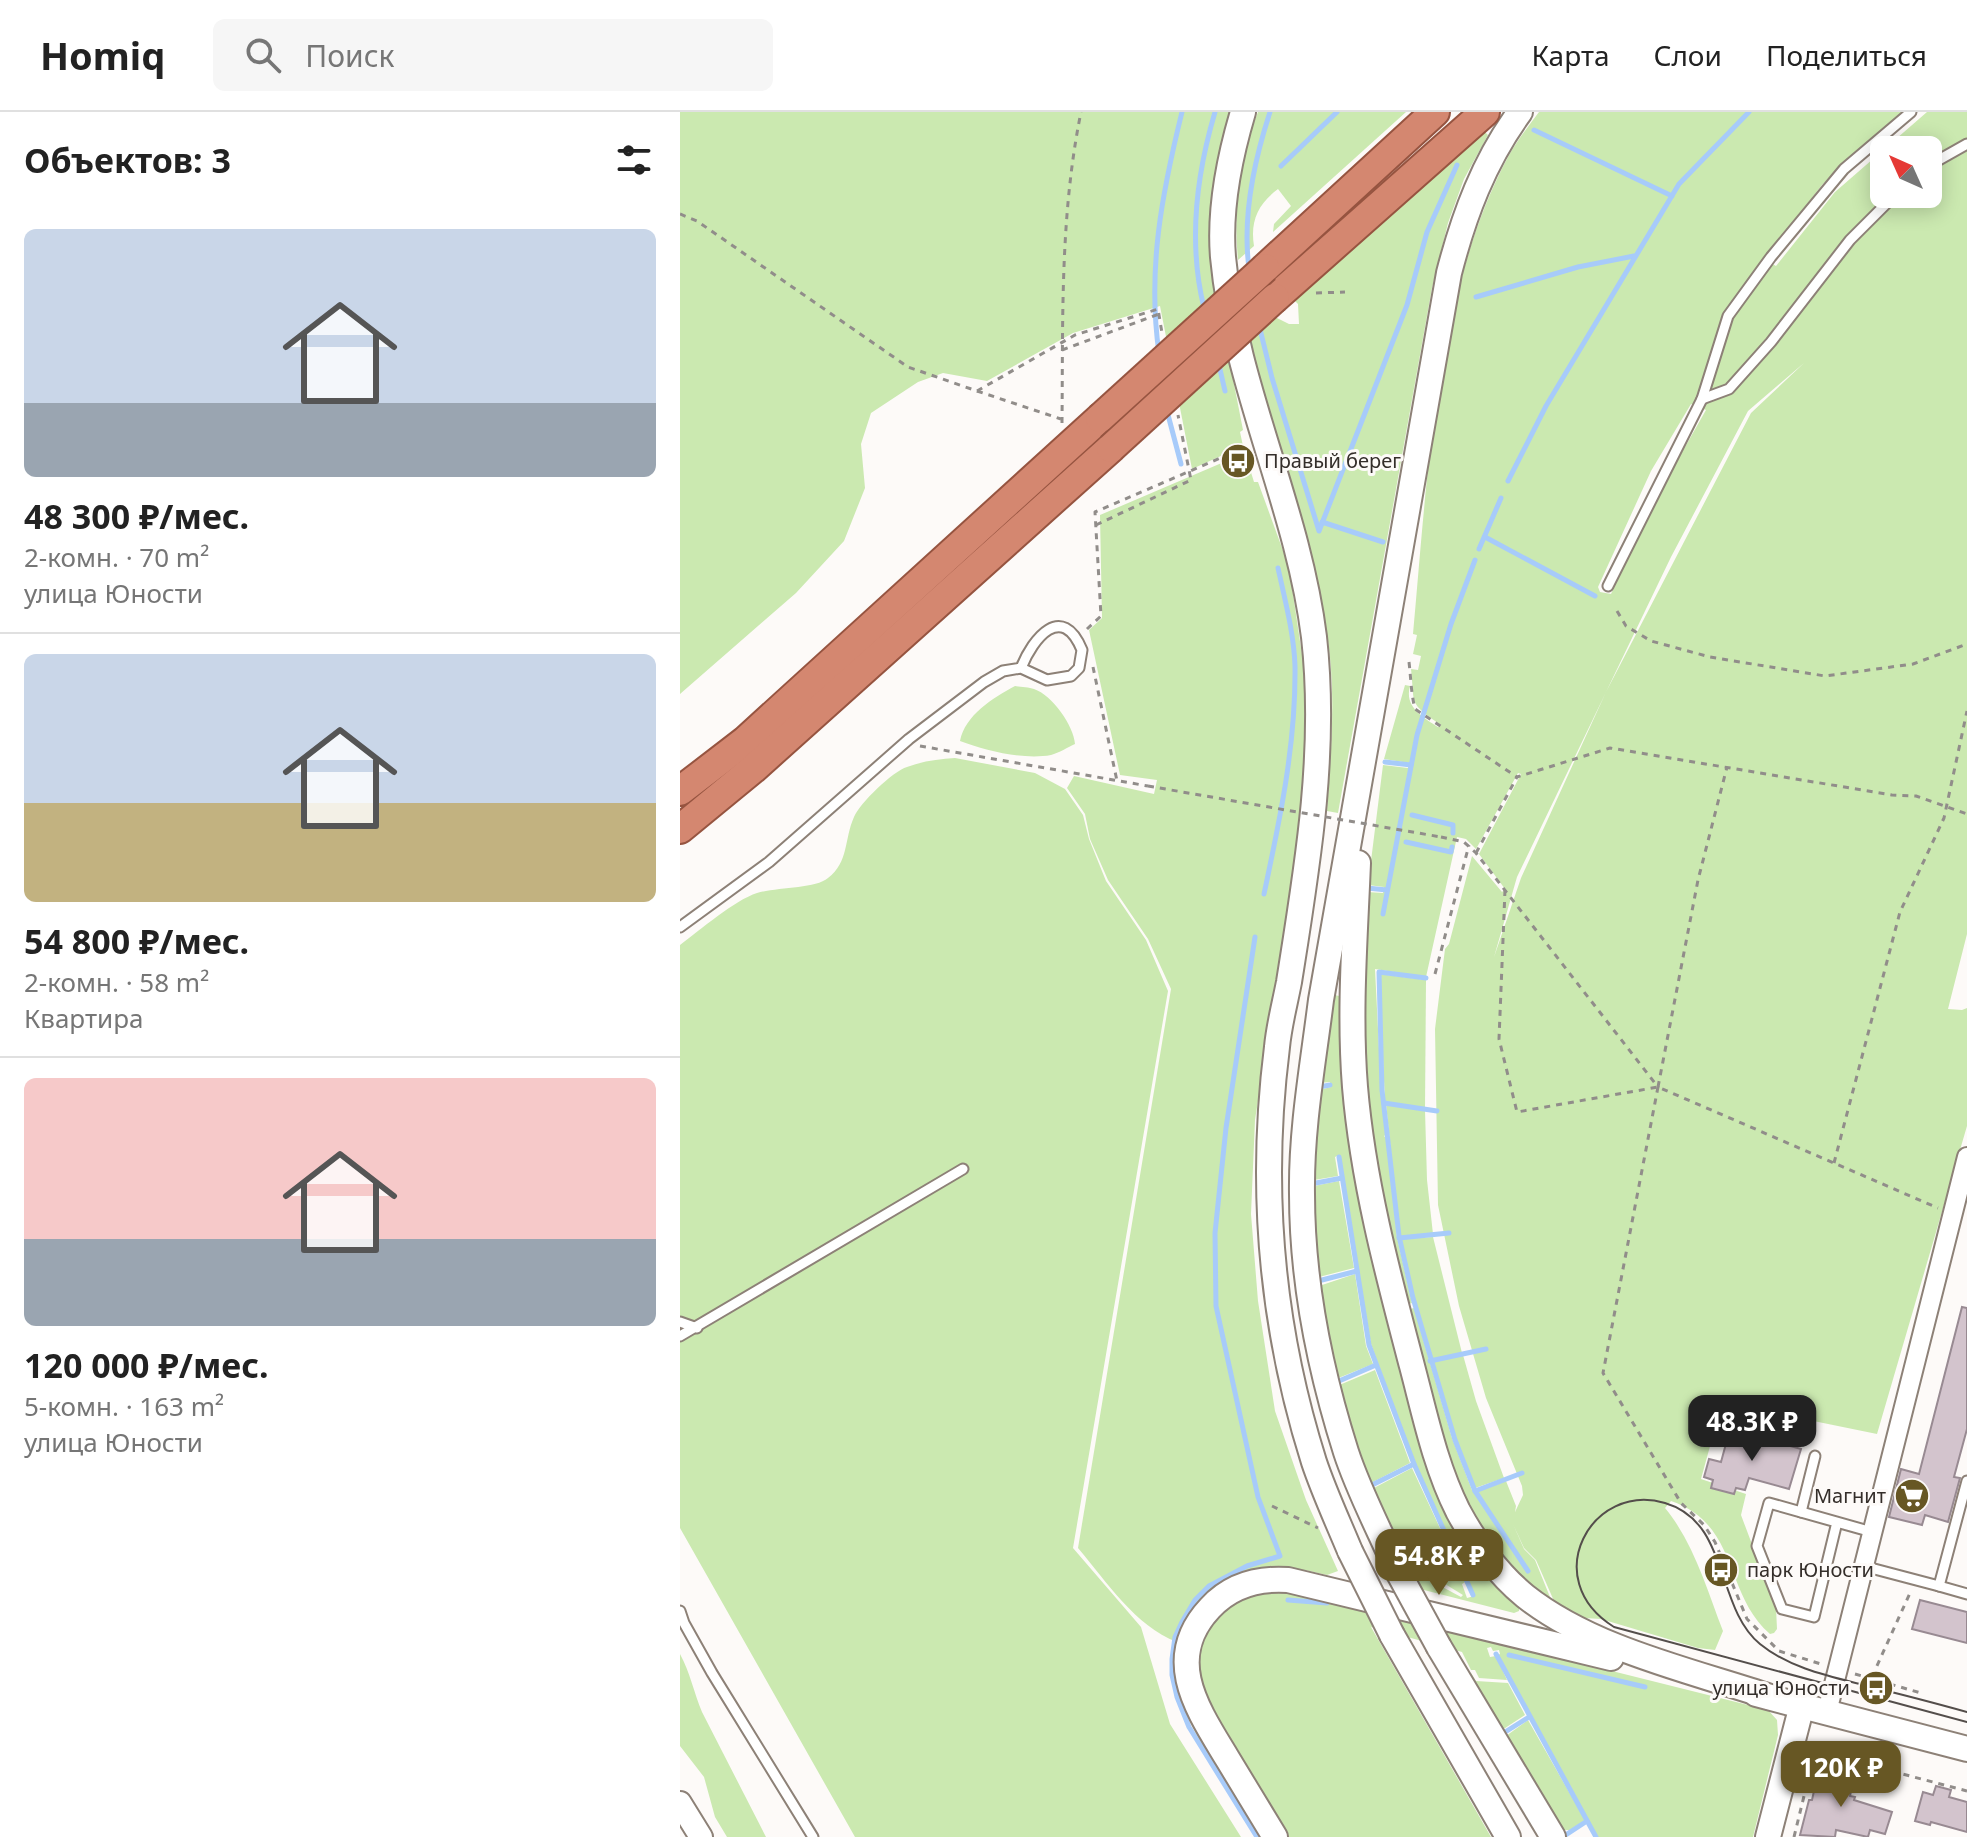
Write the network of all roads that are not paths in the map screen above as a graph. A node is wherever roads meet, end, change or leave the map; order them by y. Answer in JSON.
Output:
{"nodes":[{"id":1,"x":1243,"y":112,"type":"edge"},
{"id":2,"x":1435,"y":112,"type":"edge"},
{"id":3,"x":1485,"y":112,"type":"edge"},
{"id":4,"x":1520,"y":112,"type":"edge"},
{"id":5,"x":1911,"y":112,"type":"edge"},
{"id":6,"x":1967,"y":144,"type":"edge"},
{"id":7,"x":1942,"y":158,"type":"edge"},
{"id":8,"x":1882,"y":208,"type":"edge"},
{"id":9,"x":1702,"y":399,"type":"junction"},
{"id":10,"x":1608,"y":586,"type":"dead end"},
{"id":11,"x":1021,"y":668,"type":"junction"},
{"id":12,"x":1361,"y":773,"type":"junction"},
{"id":13,"x":680,"y":791,"type":"edge"},
{"id":14,"x":680,"y":829,"type":"edge"},
{"id":15,"x":680,"y":927,"type":"edge"},
{"id":16,"x":1967,"y":1157,"type":"edge"},
{"id":17,"x":963,"y":1169,"type":"dead end"},
{"id":18,"x":680,"y":1322,"type":"edge"},
{"id":19,"x":697,"y":1328,"type":"junction"},
{"id":20,"x":680,"y":1336,"type":"edge"},
{"id":21,"x":1815,"y":1456,"type":"dead end"},
{"id":22,"x":1967,"y":1481,"type":"edge"},
{"id":23,"x":1801,"y":1512,"type":"junction"},
{"id":24,"x":1837,"y":1522,"type":"junction"},
{"id":25,"x":1872,"y":1532,"type":"junction"},
{"id":26,"x":1863,"y":1566,"type":"junction"},
{"id":27,"x":1939,"y":1586,"type":"junction"},
{"id":28,"x":1967,"y":1594,"type":"edge"},
{"id":29,"x":680,"y":1611,"type":"edge"},
{"id":30,"x":1770,"y":1697,"type":"junction"},
{"id":31,"x":1802,"y":1705,"type":"junction"},
{"id":32,"x":1827,"y":1712,"type":"junction"},
{"id":33,"x":1967,"y":1749,"type":"edge"},
{"id":34,"x":680,"y":1803,"type":"edge"},
{"id":35,"x":701,"y":1837,"type":"edge"},
{"id":36,"x":813,"y":1837,"type":"edge"},
{"id":37,"x":1275,"y":1837,"type":"edge"},
{"id":38,"x":1508,"y":1837,"type":"edge"},
{"id":39,"x":1553,"y":1837,"type":"edge"},
{"id":40,"x":1768,"y":1837,"type":"edge"}],
"edges":[{"from":1,"to":38,"type":"main road","bridge":true},
{"from":2,"to":13,"type":"highway","bridge":true},
{"from":3,"to":14,"type":"highway","bridge":true},
{"from":4,"to":12,"type":"main road"},
{"from":5,"to":9,"type":"lane"},
{"from":6,"to":7,"type":"lane"},
{"from":8,"to":9,"type":"lane"},
{"from":9,"to":10,"type":"lane"},
{"from":11,"to":11,"type":"lane"},
{"from":11,"to":15,"type":"lane"},
{"from":12,"to":30,"type":"main road"},
{"from":12,"to":39,"type":"main road","bridge":true},
{"from":16,"to":25,"type":"street"},
{"from":17,"to":19,"type":"lane"},
{"from":18,"to":19,"type":"lane"},
{"from":19,"to":20,"type":"lane"},
{"from":21,"to":23,"type":"lane"},
{"from":22,"to":27,"type":"lane"},
{"from":23,"to":24,"type":"lane"},
{"from":23,"to":24,"type":"lane"},
{"from":24,"to":25,"type":"lane"},
{"from":25,"to":26,"type":"street"},
{"from":26,"to":27,"type":"lane"},
{"from":26,"to":32,"type":"street"},
{"from":27,"to":28,"type":"lane"},
{"from":29,"to":36,"type":"lane"},
{"from":30,"to":31,"type":"main road"},
{"from":30,"to":37,"type":"main road"},
{"from":31,"to":32,"type":"main road"},
{"from":31,"to":40,"type":"main road"},
{"from":32,"to":33,"type":"main road"},
{"from":34,"to":35,"type":"street"}]}
